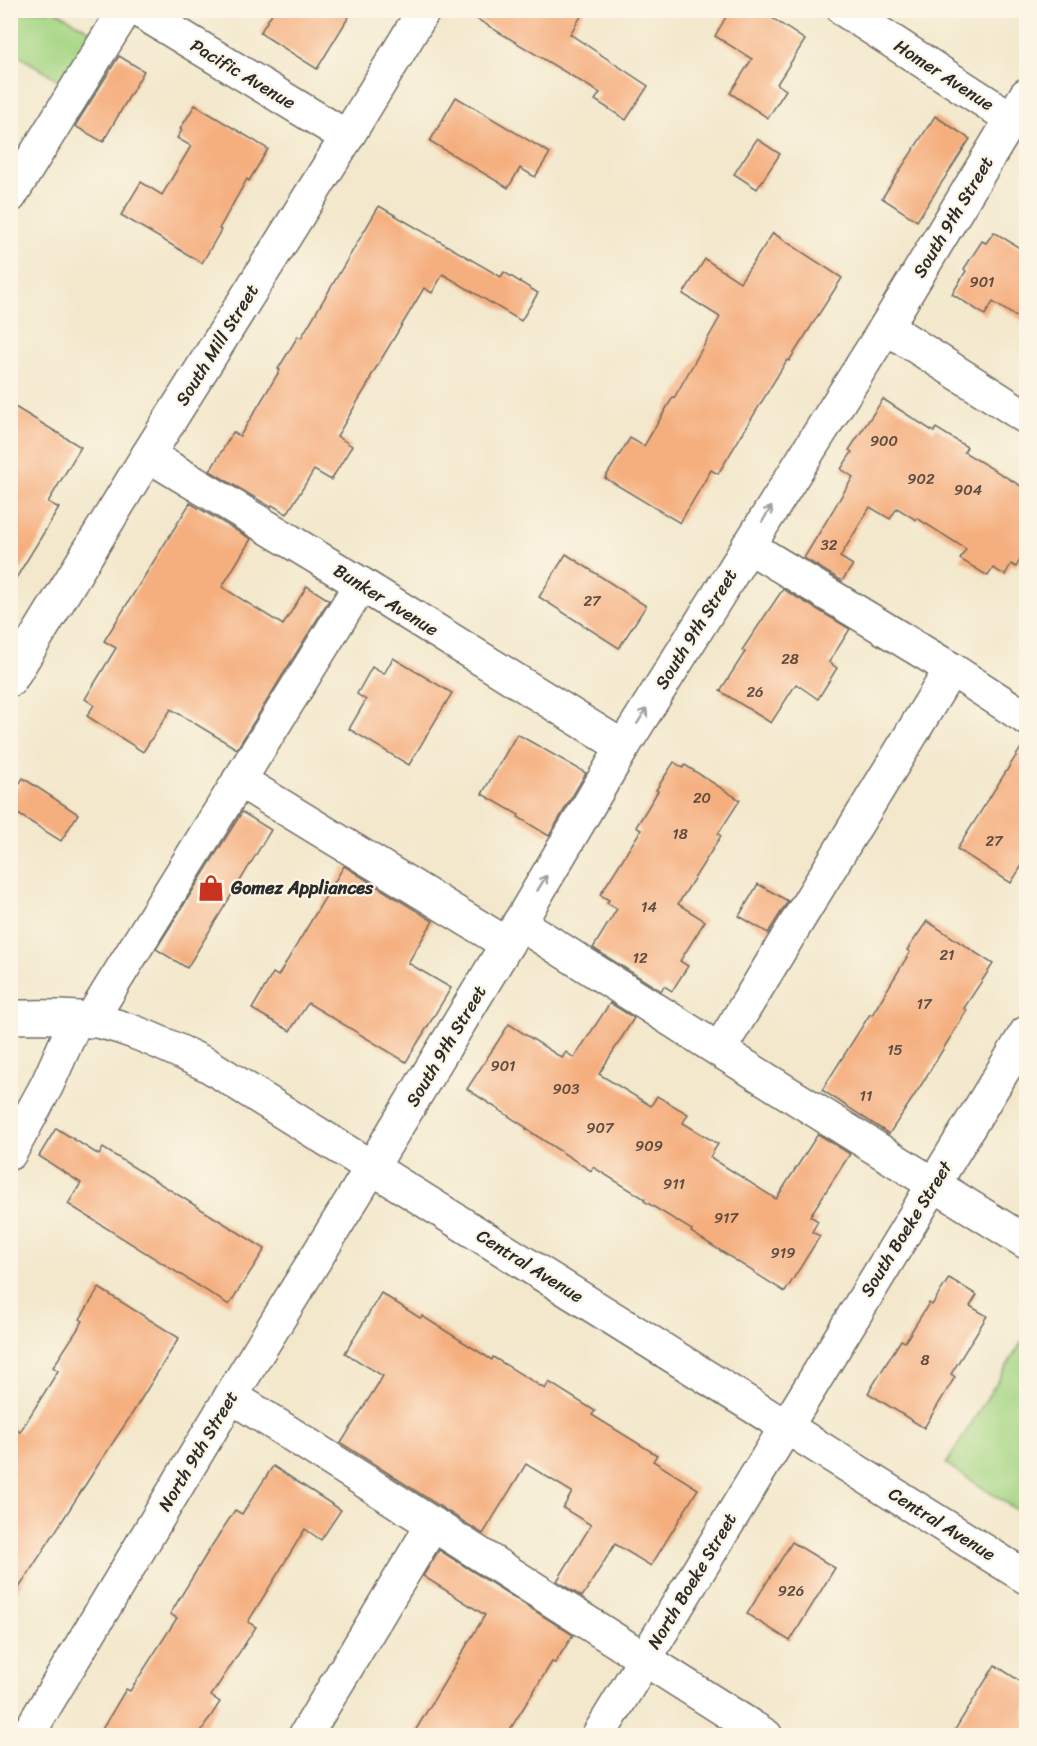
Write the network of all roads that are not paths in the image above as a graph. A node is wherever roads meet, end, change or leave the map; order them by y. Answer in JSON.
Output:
{"nodes":[{"id":1,"x":125,"y":10,"type":"edge"},
{"id":2,"x":424,"y":10,"type":"edge"},
{"id":3,"x":844,"y":10,"type":"edge"},
{"id":4,"x":139,"y":11,"type":"edge"},
{"id":5,"x":1018,"y":121,"type":"edge"},
{"id":6,"x":347,"y":137,"type":"junction"},
{"id":7,"x":10,"y":196,"type":"edge"},
{"id":8,"x":886,"y":327,"type":"junction"},
{"id":9,"x":1026,"y":417,"type":"edge"},
{"id":10,"x":147,"y":455,"type":"junction"},
{"id":11,"x":747,"y":546,"type":"junction"},
{"id":12,"x":361,"y":584,"type":"junction"},
{"id":13,"x":951,"y":669,"type":"junction"},
{"id":14,"x":10,"y":680,"type":"edge"},
{"id":15,"x":1026,"y":718,"type":"edge"},
{"id":16,"x":623,"y":747,"type":"junction"},
{"id":17,"x":239,"y":780,"type":"junction"},
{"id":18,"x":513,"y":934,"type":"junction"},
{"id":19,"x":10,"y":1017,"type":"edge"},
{"id":20,"x":84,"y":1019,"type":"junction"},
{"id":21,"x":1026,"y":1033,"type":"edge"},
{"id":22,"x":718,"y":1050,"type":"junction"},
{"id":23,"x":10,"y":1153,"type":"edge"},
{"id":24,"x":372,"y":1167,"type":"junction"},
{"id":25,"x":934,"y":1184,"type":"junction"},
{"id":26,"x":1026,"y":1242,"type":"edge"},
{"id":27,"x":231,"y":1396,"type":"junction"},
{"id":28,"x":786,"y":1426,"type":"junction"},
{"id":29,"x":434,"y":1524,"type":"junction"},
{"id":30,"x":1026,"y":1577,"type":"edge"},
{"id":31,"x":645,"y":1659,"type":"junction"},
{"id":32,"x":27,"y":1736,"type":"edge"},
{"id":33,"x":305,"y":1736,"type":"edge"},
{"id":34,"x":598,"y":1736,"type":"edge"},
{"id":35,"x":766,"y":1736,"type":"edge"}],
"edges":[{"from":1,"to":7,"type":"street"},
{"from":2,"to":6,"type":"street","name":"South Mill Street"},
{"from":3,"to":5,"type":"street","name":"Homer Avenue"},
{"from":4,"to":6,"type":"street","name":"Pacific Avenue"},
{"from":5,"to":8,"type":"street","name":"South 9th Street"},
{"from":6,"to":10,"type":"street","name":"South Mill Street"},
{"from":8,"to":9,"type":"street"},
{"from":11,"to":8,"type":"street","name":"South 9th Street","one_way":true},
{"from":10,"to":12,"type":"street","name":"Bunker Avenue"},
{"from":10,"to":14,"type":"street","name":"South Mill Street"},
{"from":11,"to":13,"type":"street"},
{"from":16,"to":11,"type":"street","name":"South 9th Street","one_way":true},
{"from":12,"to":16,"type":"street","name":"Bunker Avenue"},
{"from":12,"to":17,"type":"street"},
{"from":13,"to":15,"type":"street"},
{"from":13,"to":22,"type":"street"},
{"from":18,"to":16,"type":"street","name":"South 9th Street","one_way":true},
{"from":17,"to":18,"type":"street"},
{"from":17,"to":20,"type":"street"},
{"from":18,"to":22,"type":"street"},
{"from":18,"to":24,"type":"street","name":"South 9th Street"},
{"from":19,"to":20,"type":"street","name":"Central Avenue"},
{"from":20,"to":23,"type":"street"},
{"from":20,"to":24,"type":"street","name":"Central Avenue"},
{"from":21,"to":25,"type":"street","name":"South Boeke Street"},
{"from":22,"to":25,"type":"street"},
{"from":24,"to":27,"type":"street","name":"North 9th Street"},
{"from":24,"to":28,"type":"street","name":"Central Avenue"},
{"from":25,"to":26,"type":"street"},
{"from":25,"to":28,"type":"street","name":"South Boeke Street"},
{"from":27,"to":29,"type":"street"},
{"from":27,"to":32,"type":"street","name":"North 9th Street"},
{"from":28,"to":30,"type":"street","name":"Central Avenue"},
{"from":28,"to":31,"type":"street","name":"North Boeke Street"},
{"from":29,"to":31,"type":"street"},
{"from":29,"to":33,"type":"street"},
{"from":31,"to":34,"type":"street","name":"North Boeke Street"},
{"from":31,"to":35,"type":"street"}]}
